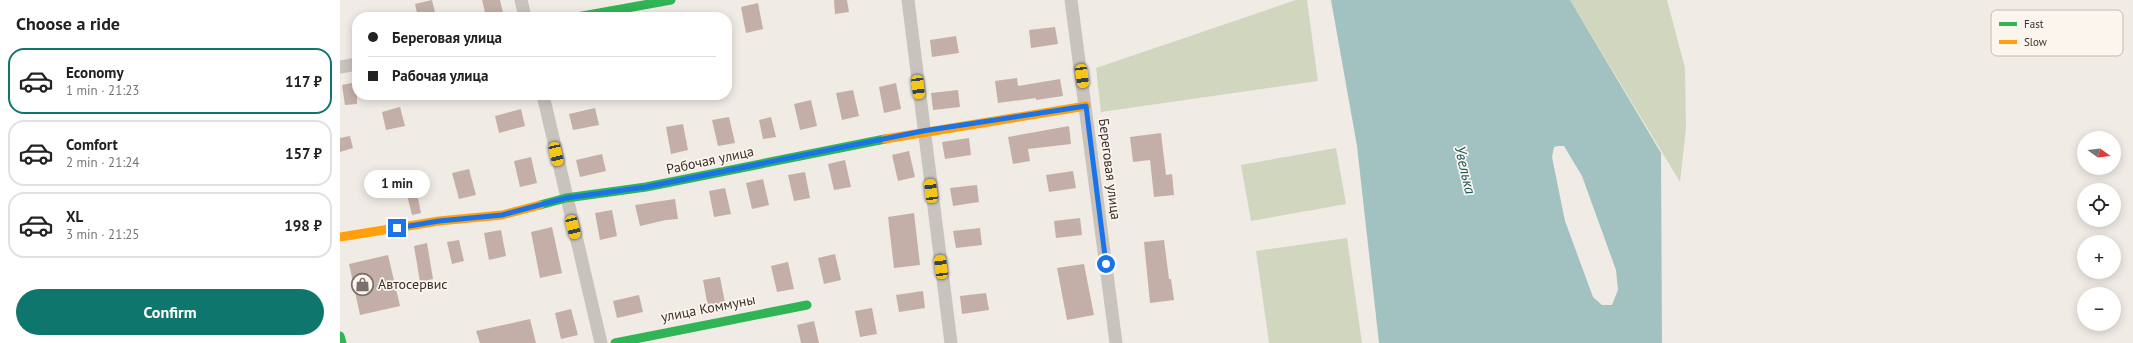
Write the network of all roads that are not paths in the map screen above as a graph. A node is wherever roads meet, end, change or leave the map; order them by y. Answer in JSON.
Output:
{"nodes":[{"id":1,"x":521,"y":0,"type":"edge"},
{"id":2,"x":671,"y":0,"type":"edge"},
{"id":3,"x":908,"y":0,"type":"edge"},
{"id":4,"x":1071,"y":0,"type":"edge"},
{"id":5,"x":524,"y":12,"type":"edge"},
{"id":6,"x":605,"y":12,"type":"edge"},
{"id":7,"x":352,"y":65,"type":"edge"},
{"id":8,"x":340,"y":67,"type":"edge"},
{"id":9,"x":544,"y":100,"type":"edge"},
{"id":10,"x":1086,"y":106,"type":"junction"},
{"id":11,"x":923,"y":131,"type":"junction"},
{"id":12,"x":566,"y":198,"type":"junction"},
{"id":13,"x":340,"y":237,"type":"edge"},
{"id":14,"x":808,"y":305,"type":"dead end"},
{"id":15,"x":340,"y":336,"type":"edge"},
{"id":16,"x":342,"y":343,"type":"edge"},
{"id":17,"x":601,"y":343,"type":"edge"},
{"id":18,"x":616,"y":343,"type":"edge"},
{"id":19,"x":951,"y":343,"type":"edge"},
{"id":20,"x":1116,"y":343,"type":"edge"}],
"edges":[{"from":1,"to":5,"type":"street"},
{"from":2,"to":6,"type":"street"},
{"from":3,"to":11,"type":"street"},
{"from":4,"to":10,"type":"street","name":"Береговая улица"},
{"from":7,"to":8,"type":"street"},
{"from":9,"to":12,"type":"street"},
{"from":10,"to":11,"type":"street","name":"Рабочая улица"},
{"from":10,"to":20,"type":"street","name":"Береговая улица"},
{"from":11,"to":12,"type":"street","name":"Рабочая улица"},
{"from":11,"to":19,"type":"street"},
{"from":12,"to":13,"type":"street","name":"Рабочая улица"},
{"from":12,"to":17,"type":"street"},
{"from":14,"to":18,"type":"street","name":"улица Коммуны"},
{"from":15,"to":16,"type":"street"}]}
